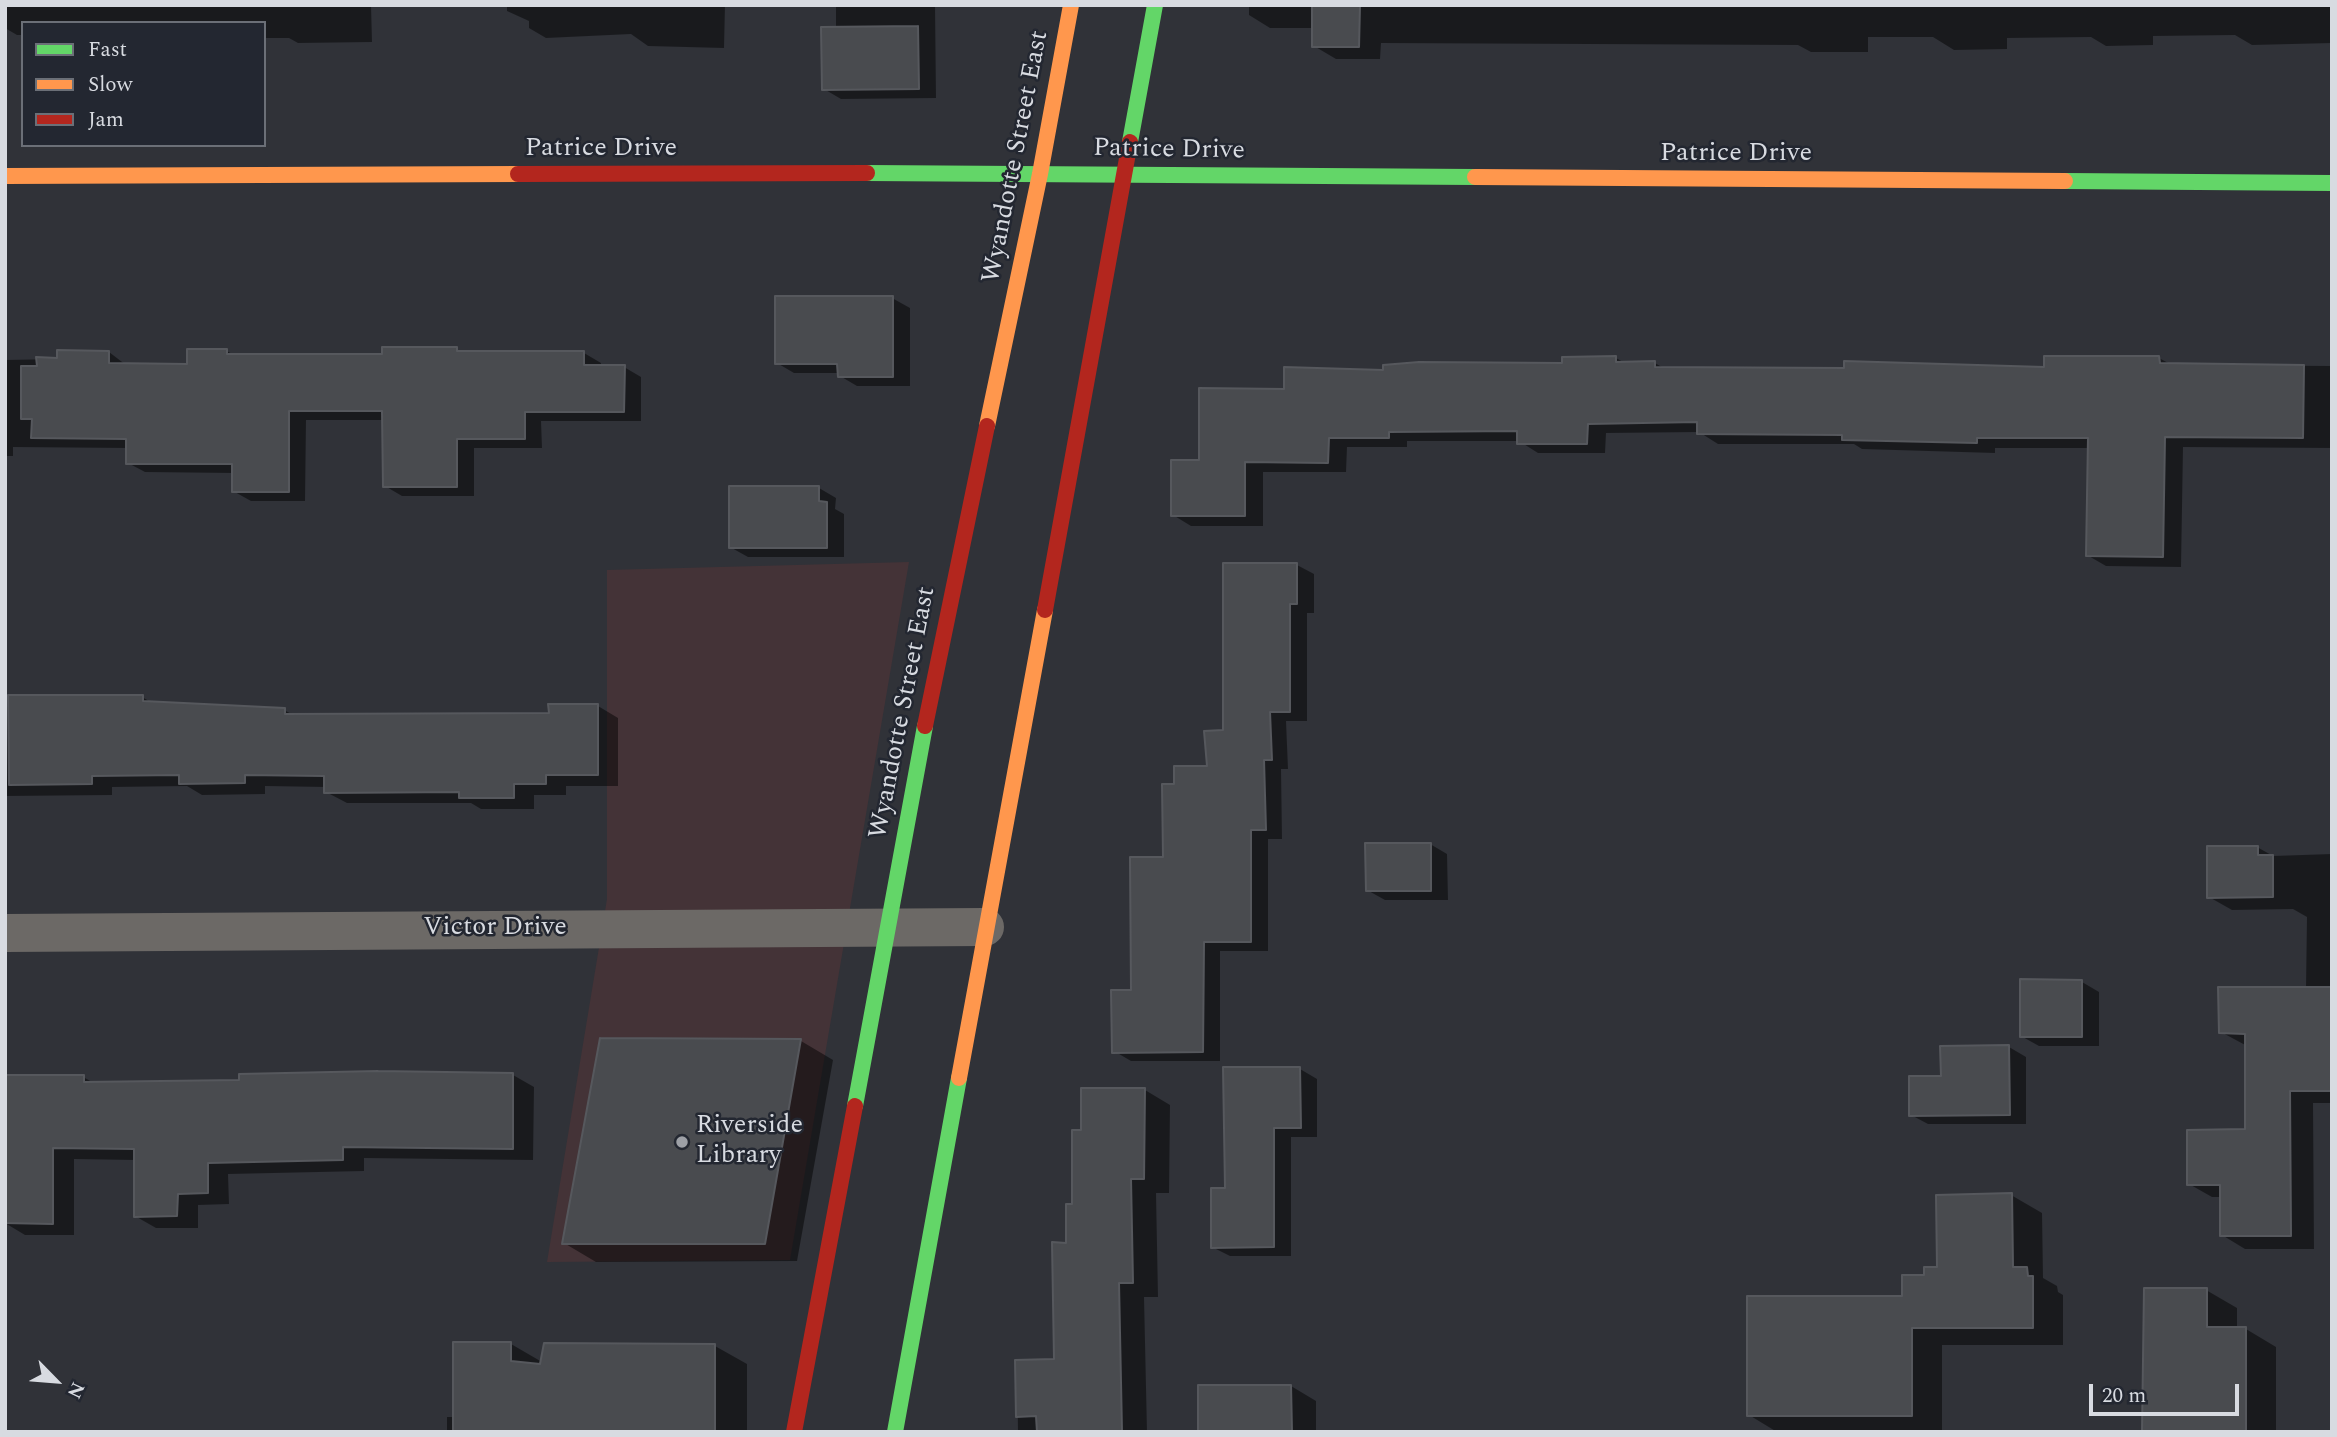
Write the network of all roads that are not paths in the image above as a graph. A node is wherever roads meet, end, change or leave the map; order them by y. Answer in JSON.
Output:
{"nodes":[{"id":1,"x":1071,"y":5,"type":"edge"},
{"id":2,"x":1155,"y":5,"type":"edge"},
{"id":3,"x":1040,"y":173,"type":"junction"},
{"id":4,"x":5,"y":176,"type":"edge"},
{"id":5,"x":1124,"y":176,"type":"junction"},
{"id":6,"x":2332,"y":183,"type":"edge"},
{"id":7,"x":890,"y":926,"type":"junction"},
{"id":8,"x":985,"y":927,"type":"junction"},
{"id":9,"x":5,"y":933,"type":"edge"},
{"id":10,"x":794,"y":1432,"type":"edge"},
{"id":11,"x":895,"y":1432,"type":"edge"}],
"edges":[{"from":1,"to":3,"type":"main road","name":"Wyandotte Street East"},
{"from":2,"to":5,"type":"main road"},
{"from":3,"to":4,"type":"main road","name":"Patrice Drive"},
{"from":3,"to":5,"type":"main road","name":"Patrice Drive"},
{"from":3,"to":7,"type":"main road","name":"Wyandotte Street East"},
{"from":5,"to":6,"type":"main road","name":"Patrice Drive"},
{"from":5,"to":8,"type":"main road"},
{"from":7,"to":8,"type":"street","name":"Victor Drive"},
{"from":7,"to":9,"type":"street","name":"Victor Drive"},
{"from":7,"to":10,"type":"main road","name":"Wyandotte Street East"},
{"from":8,"to":11,"type":"main road"}]}
